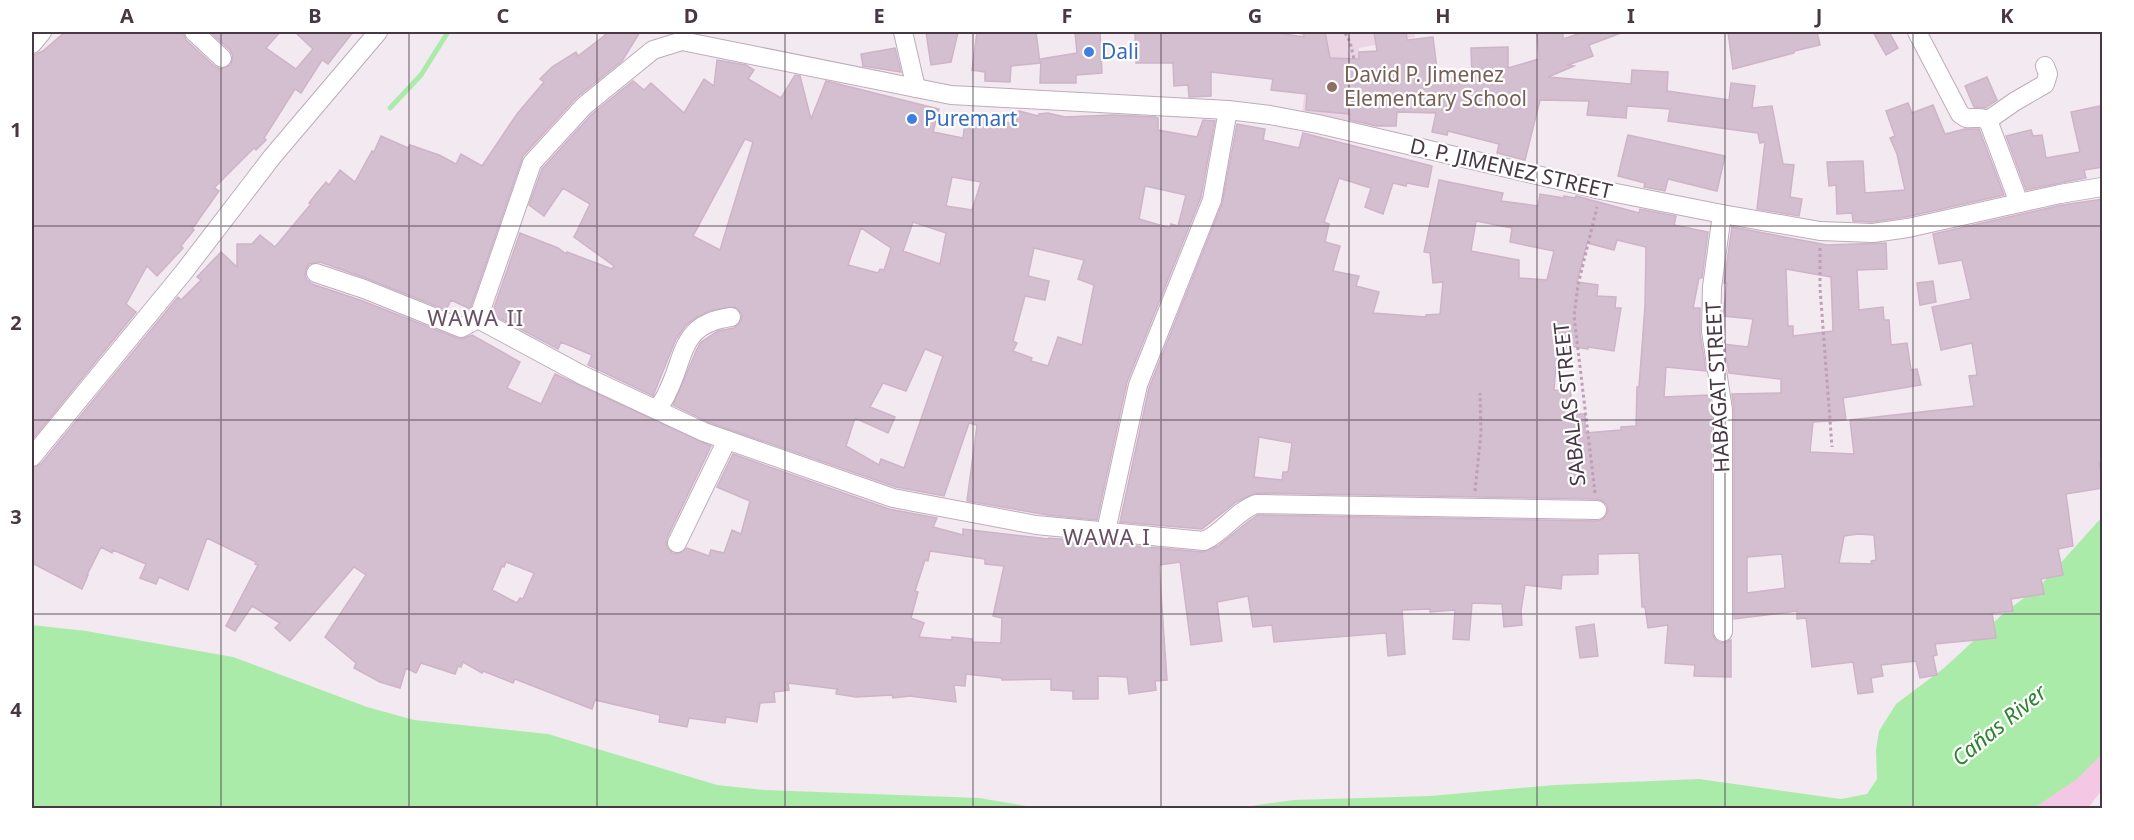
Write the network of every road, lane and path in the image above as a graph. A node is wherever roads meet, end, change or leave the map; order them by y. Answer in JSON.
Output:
{"nodes":[{"id":1,"x":42,"y":32,"type":"edge"},
{"id":2,"x":194,"y":32,"type":"edge"},
{"id":3,"x":378,"y":32,"type":"edge"},
{"id":4,"x":903,"y":32,"type":"edge"},
{"id":5,"x":1917,"y":32,"type":"edge"},
{"id":6,"x":1345,"y":33,"type":"edge"},
{"id":7,"x":32,"y":44,"type":"edge"},
{"id":8,"x":222,"y":58,"type":"dead end"},
{"id":9,"x":1354,"y":59,"type":"dead end"},
{"id":10,"x":2045,"y":66,"type":"dead end"},
{"id":11,"x":916,"y":88,"type":"junction"},
{"id":12,"x":1228,"y":110,"type":"junction"},
{"id":13,"x":1987,"y":121,"type":"junction"},
{"id":14,"x":2103,"y":187,"type":"edge"},
{"id":15,"x":1601,"y":190,"type":"junction"},
{"id":16,"x":2019,"y":203,"type":"junction"},
{"id":17,"x":1722,"y":214,"type":"junction"},
{"id":18,"x":1820,"y":231,"type":"junction"},
{"id":19,"x":316,"y":273,"type":"dead end"},
{"id":20,"x":731,"y":316,"type":"dead end"},
{"id":21,"x":478,"y":319,"type":"junction"},
{"id":22,"x":1479,"y":393,"type":"dead end"},
{"id":23,"x":657,"y":409,"type":"junction"},
{"id":24,"x":727,"y":440,"type":"junction"},
{"id":25,"x":1832,"y":447,"type":"dead end"},
{"id":26,"x":32,"y":457,"type":"edge"},
{"id":27,"x":1475,"y":508,"type":"junction"},
{"id":28,"x":1598,"y":510,"type":"joint"},
{"id":29,"x":1106,"y":531,"type":"junction"},
{"id":30,"x":677,"y":543,"type":"dead end"},
{"id":31,"x":1723,"y":632,"type":"dead end"}],
"edges":[{"from":1,"to":7,"type":"street"},
{"from":2,"to":8,"type":"street"},
{"from":3,"to":26,"type":"street"},
{"from":4,"to":11,"type":"street"},
{"from":5,"to":13,"type":"street"},
{"from":6,"to":9,"type":"path"},
{"from":10,"to":13,"type":"street"},
{"from":11,"to":12,"type":"street","name":"D. P. JIMENEZ STREET"},
{"from":11,"to":21,"type":"street","name":"D. P. JIMENEZ STREET"},
{"from":12,"to":15,"type":"street","name":"D. P. JIMENEZ STREET"},
{"from":12,"to":29,"type":"street"},
{"from":13,"to":16,"type":"street"},
{"from":14,"to":16,"type":"street","name":"D. P. JIMENEZ STREET"},
{"from":15,"to":17,"type":"street","name":"D. P. JIMENEZ STREET"},
{"from":15,"to":28,"type":"path","name":"SABALAS STREET"},
{"from":16,"to":18,"type":"street","name":"D. P. JIMENEZ STREET"},
{"from":17,"to":18,"type":"street","name":"D. P. JIMENEZ STREET"},
{"from":17,"to":31,"type":"street","name":"HABAGAT STREET"},
{"from":18,"to":25,"type":"path"},
{"from":19,"to":21,"type":"street"},
{"from":20,"to":23,"type":"street"},
{"from":21,"to":23,"type":"street"},
{"from":22,"to":27,"type":"path"},
{"from":23,"to":24,"type":"street"},
{"from":24,"to":29,"type":"street"},
{"from":24,"to":30,"type":"street"},
{"from":27,"to":28,"type":"street"},
{"from":27,"to":29,"type":"street"}]}
